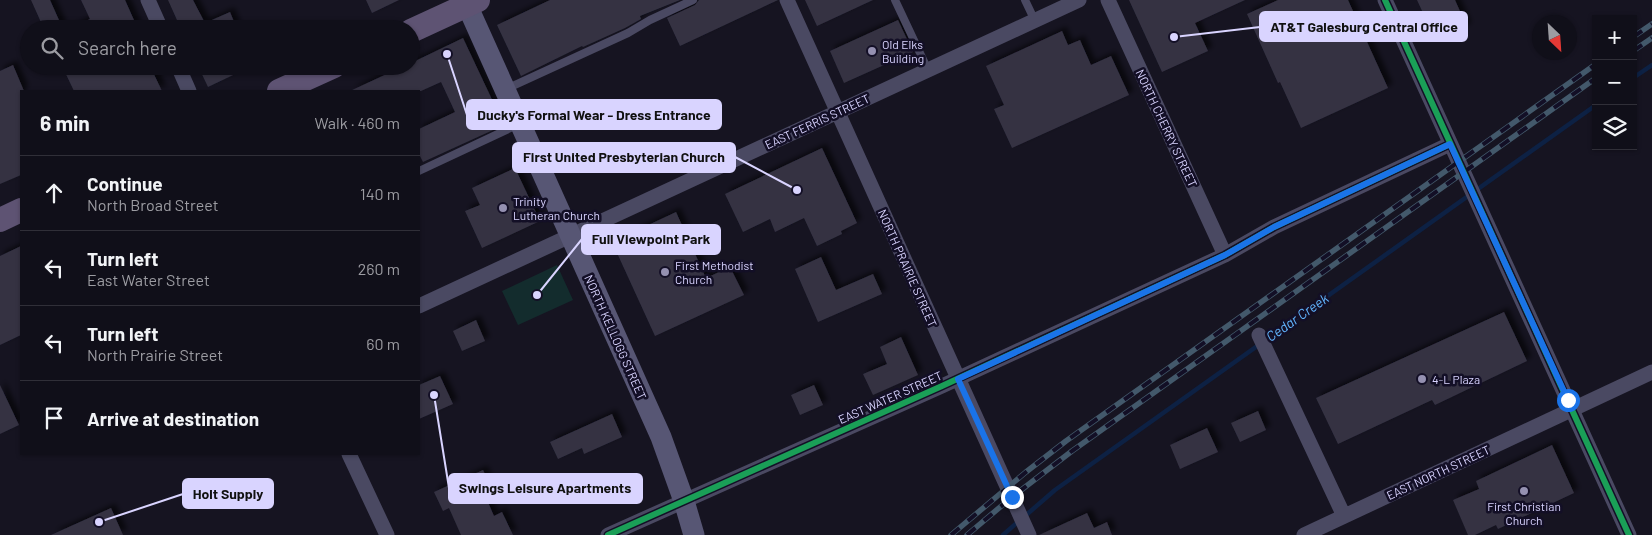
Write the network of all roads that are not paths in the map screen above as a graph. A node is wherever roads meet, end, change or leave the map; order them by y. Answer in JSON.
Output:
{"nodes":[{"id":1,"x":148,"y":0,"type":"edge"},
{"id":2,"x":694,"y":0,"type":"edge"},
{"id":3,"x":787,"y":0,"type":"edge"},
{"id":4,"x":895,"y":0,"type":"edge"},
{"id":5,"x":1025,"y":0,"type":"edge"},
{"id":6,"x":1079,"y":0,"type":"edge"},
{"id":7,"x":1108,"y":0,"type":"edge"},
{"id":8,"x":1384,"y":0,"type":"edge"},
{"id":9,"x":473,"y":3,"type":"edge"},
{"id":10,"x":157,"y":20,"type":"edge"},
{"id":11,"x":1035,"y":20,"type":"junction"},
{"id":12,"x":420,"y":27,"type":"edge"},
{"id":13,"x":928,"y":70,"type":"junction"},
{"id":14,"x":182,"y":75,"type":"edge"},
{"id":15,"x":314,"y":75,"type":"edge"},
{"id":16,"x":505,"y":89,"type":"junction"},
{"id":17,"x":189,"y":90,"type":"edge"},
{"id":18,"x":281,"y":90,"type":"edge"},
{"id":19,"x":838,"y":112,"type":"junction"},
{"id":20,"x":521,"y":123,"type":"junction"},
{"id":21,"x":1450,"y":144,"type":"junction"},
{"id":22,"x":420,"y":171,"type":"edge"},
{"id":23,"x":20,"y":210,"type":"edge"},
{"id":24,"x":0,"y":220,"type":"edge"},
{"id":25,"x":570,"y":236,"type":"junction"},
{"id":26,"x":1225,"y":255,"type":"junction"},
{"id":27,"x":420,"y":306,"type":"edge"},
{"id":28,"x":1259,"y":335,"type":"dead end"},
{"id":29,"x":1652,"y":372,"type":"edge"},
{"id":30,"x":958,"y":379,"type":"junction"},
{"id":31,"x":1572,"y":409,"type":"junction"},
{"id":32,"x":349,"y":455,"type":"edge"},
{"id":33,"x":684,"y":500,"type":"junction"},
{"id":34,"x":1344,"y":516,"type":"junction"},
{"id":35,"x":387,"y":535,"type":"edge"},
{"id":36,"x":608,"y":535,"type":"edge"},
{"id":37,"x":694,"y":535,"type":"edge"},
{"id":38,"x":1029,"y":535,"type":"edge"},
{"id":39,"x":1304,"y":535,"type":"edge"},
{"id":40,"x":1629,"y":535,"type":"edge"}],
"edges":[{"from":1,"to":10,"type":"street"},
{"from":2,"to":16,"type":"lane"},
{"from":3,"to":19,"type":"street","name":"NORTH PRAIRIE STREET"},
{"from":4,"to":13,"type":"lane"},
{"from":5,"to":11,"type":"lane"},
{"from":6,"to":11,"type":"street","name":"EAST FERRIS STREET"},
{"from":7,"to":26,"type":"street","name":"NORTH CHERRY STREET"},
{"from":8,"to":21,"type":"street"},
{"from":9,"to":12,"type":"main road"},
{"from":9,"to":16,"type":"main road","name":"NORTH KELLOGG STREET"},
{"from":11,"to":13,"type":"street","name":"EAST FERRIS STREET"},
{"from":13,"to":19,"type":"street","name":"EAST FERRIS STREET"},
{"from":14,"to":17,"type":"street"},
{"from":15,"to":18,"type":"main road"},
{"from":16,"to":20,"type":"main road","name":"NORTH KELLOGG STREET"},
{"from":19,"to":25,"type":"street","name":"EAST FERRIS STREET"},
{"from":19,"to":30,"type":"street","name":"NORTH PRAIRIE STREET"},
{"from":20,"to":22,"type":"lane"},
{"from":20,"to":25,"type":"main road","name":"NORTH KELLOGG STREET"},
{"from":21,"to":26,"type":"street","name":"EAST WATER STREET"},
{"from":21,"to":31,"type":"street"},
{"from":23,"to":24,"type":"main road"},
{"from":25,"to":27,"type":"street","name":"EAST FERRIS STREET"},
{"from":25,"to":33,"type":"main road","name":"NORTH KELLOGG STREET"},
{"from":26,"to":30,"type":"street","name":"EAST WATER STREET"},
{"from":28,"to":34,"type":"street"},
{"from":29,"to":31,"type":"street","name":"EAST NORTH STREET"},
{"from":30,"to":33,"type":"street","name":"EAST WATER STREET"},
{"from":30,"to":38,"type":"street","name":"NORTH PRAIRIE STREET"},
{"from":31,"to":34,"type":"street","name":"EAST NORTH STREET"},
{"from":31,"to":40,"type":"street"},
{"from":32,"to":35,"type":"street"},
{"from":33,"to":36,"type":"street","name":"EAST WATER STREET"},
{"from":33,"to":37,"type":"main road","name":"NORTH KELLOGG STREET"},
{"from":34,"to":39,"type":"street","name":"EAST NORTH STREET"}]}
